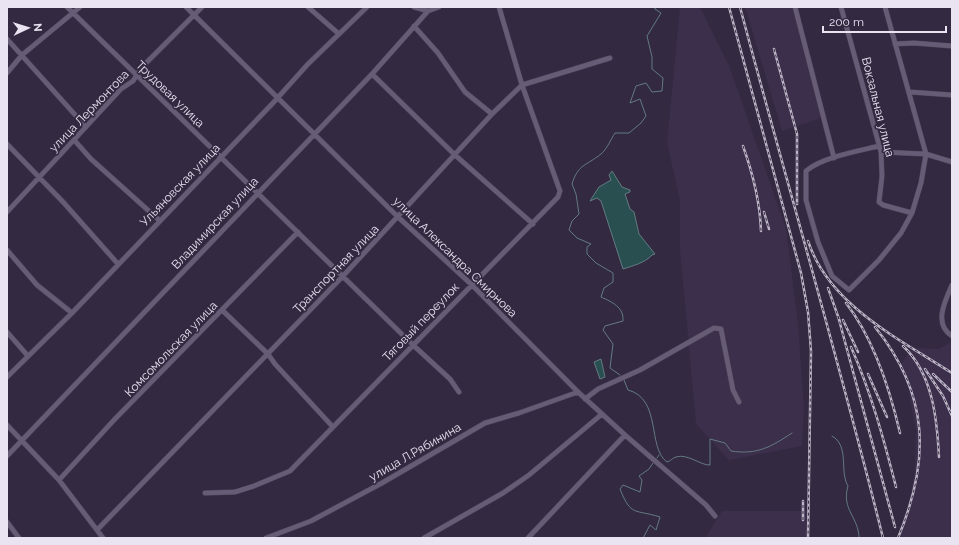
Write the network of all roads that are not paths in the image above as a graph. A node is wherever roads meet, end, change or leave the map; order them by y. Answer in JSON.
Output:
{"nodes":[{"id":1,"x":67,"y":7,"type":"edge"},
{"id":2,"x":80,"y":7,"type":"edge"},
{"id":3,"x":186,"y":7,"type":"edge"},
{"id":4,"x":202,"y":7,"type":"edge"},
{"id":5,"x":308,"y":7,"type":"edge"},
{"id":6,"x":366,"y":7,"type":"edge"},
{"id":7,"x":414,"y":7,"type":"edge"},
{"id":8,"x":439,"y":7,"type":"edge"},
{"id":9,"x":499,"y":7,"type":"edge"},
{"id":10,"x":795,"y":7,"type":"edge"},
{"id":11,"x":841,"y":7,"type":"edge"},
{"id":12,"x":885,"y":7,"type":"edge"},
{"id":13,"x":428,"y":11,"type":"junction"},
{"id":14,"x":74,"y":13,"type":"junction"},
{"id":15,"x":194,"y":15,"type":"junction"},
{"id":16,"x":414,"y":26,"type":"junction"},
{"id":17,"x":340,"y":34,"type":"junction"},
{"id":18,"x":7,"y":40,"type":"edge"},
{"id":19,"x":895,"y":44,"type":"junction"},
{"id":20,"x":952,"y":46,"type":"edge"},
{"id":21,"x":22,"y":56,"type":"junction"},
{"id":22,"x":610,"y":58,"type":"dead end"},
{"id":23,"x":7,"y":73,"type":"edge"},
{"id":24,"x":372,"y":74,"type":"junction"},
{"id":25,"x":137,"y":76,"type":"junction"},
{"id":26,"x":522,"y":85,"type":"junction"},
{"id":27,"x":910,"y":92,"type":"junction"},
{"id":28,"x":952,"y":95,"type":"edge"},
{"id":29,"x":278,"y":97,"type":"junction"},
{"id":30,"x":492,"y":114,"type":"junction"},
{"id":31,"x":86,"y":127,"type":"junction"},
{"id":32,"x":314,"y":134,"type":"junction"},
{"id":33,"x":75,"y":141,"type":"junction"},
{"id":34,"x":7,"y":144,"type":"edge"},
{"id":35,"x":880,"y":149,"type":"junction"},
{"id":36,"x":926,"y":154,"type":"junction"},
{"id":37,"x":455,"y":155,"type":"junction"},
{"id":38,"x":220,"y":157,"type":"junction"},
{"id":39,"x":834,"y":158,"type":"junction"},
{"id":40,"x":952,"y":162,"type":"edge"},
{"id":41,"x":40,"y":177,"type":"junction"},
{"id":42,"x":257,"y":193,"type":"junction"},
{"id":43,"x":7,"y":212,"type":"edge"},
{"id":44,"x":912,"y":213,"type":"junction"},
{"id":45,"x":398,"y":217,"type":"junction"},
{"id":46,"x":160,"y":220,"type":"junction"},
{"id":47,"x":533,"y":224,"type":"junction"},
{"id":48,"x":298,"y":232,"type":"junction"},
{"id":49,"x":7,"y":250,"type":"edge"},
{"id":50,"x":118,"y":264,"type":"junction"},
{"id":51,"x":344,"y":276,"type":"junction"},
{"id":52,"x":472,"y":285,"type":"junction"},
{"id":53,"x":952,"y":285,"type":"edge"},
{"id":54,"x":222,"y":310,"type":"junction"},
{"id":55,"x":72,"y":313,"type":"junction"},
{"id":56,"x":7,"y":332,"type":"edge"},
{"id":57,"x":952,"y":336,"type":"edge"},
{"id":58,"x":413,"y":345,"type":"junction"},
{"id":59,"x":268,"y":354,"type":"junction"},
{"id":60,"x":28,"y":356,"type":"junction"},
{"id":61,"x":7,"y":377,"type":"edge"},
{"id":62,"x":459,"y":392,"type":"dead end"},
{"id":63,"x":578,"y":392,"type":"junction"},
{"id":64,"x":585,"y":398,"type":"junction"},
{"id":65,"x":740,"y":402,"type":"dead end"},
{"id":66,"x":602,"y":414,"type":"junction"},
{"id":67,"x":7,"y":425,"type":"edge"},
{"id":68,"x":332,"y":426,"type":"junction"},
{"id":69,"x":625,"y":435,"type":"junction"},
{"id":70,"x":23,"y":441,"type":"junction"},
{"id":71,"x":7,"y":456,"type":"edge"},
{"id":72,"x":58,"y":480,"type":"junction"},
{"id":73,"x":205,"y":493,"type":"dead end"},
{"id":74,"x":715,"y":516,"type":"dead end"},
{"id":75,"x":7,"y":522,"type":"edge"},
{"id":76,"x":97,"y":530,"type":"junction"},
{"id":77,"x":19,"y":538,"type":"edge"},
{"id":78,"x":103,"y":538,"type":"edge"},
{"id":79,"x":266,"y":538,"type":"edge"},
{"id":80,"x":424,"y":538,"type":"edge"},
{"id":81,"x":528,"y":538,"type":"edge"}],
"edges":[{"from":1,"to":14,"type":"street","name":"Трудовая улица"},
{"from":2,"to":14,"type":"street"},
{"from":3,"to":15,"type":"street","name":"улица Александра Смирнова"},
{"from":4,"to":15,"type":"street","name":"улица Лермонтова"},
{"from":5,"to":17,"type":"street"},
{"from":6,"to":17,"type":"street","name":"Ульяновская улица"},
{"from":7,"to":13,"type":"street"},
{"from":8,"to":13,"type":"street","name":"Владимирская улица"},
{"from":9,"to":26,"type":"street"},
{"from":10,"to":39,"type":"street"},
{"from":11,"to":35,"type":"street","name":"Вокзальная улица"},
{"from":12,"to":19,"type":"street"},
{"from":13,"to":16,"type":"street","name":"Владимирская улица"},
{"from":14,"to":21,"type":"street"},
{"from":14,"to":25,"type":"street","name":"Трудовая улица"},
{"from":15,"to":25,"type":"street","name":"улица Лермонтова"},
{"from":15,"to":29,"type":"street","name":"улица Александра Смирнова"},
{"from":16,"to":24,"type":"street","name":"Владимирская улица"},
{"from":16,"to":30,"type":"street"},
{"from":17,"to":29,"type":"street","name":"Ульяновская улица"},
{"from":18,"to":21,"type":"street"},
{"from":19,"to":20,"type":"street"},
{"from":19,"to":27,"type":"street"},
{"from":21,"to":23,"type":"street"},
{"from":21,"to":31,"type":"street"},
{"from":22,"to":26,"type":"street","name":"Транспортная улица"},
{"from":24,"to":32,"type":"street","name":"Владимирская улица"},
{"from":24,"to":37,"type":"street"},
{"from":25,"to":31,"type":"street","name":"улица Лермонтова"},
{"from":25,"to":38,"type":"street","name":"Трудовая улица"},
{"from":26,"to":30,"type":"street","name":"Транспортная улица"},
{"from":26,"to":47,"type":"street","name":"Тяговый переулок"},
{"from":27,"to":28,"type":"street"},
{"from":27,"to":36,"type":"street"},
{"from":29,"to":32,"type":"street","name":"улица Александра Смирнова"},
{"from":29,"to":38,"type":"street","name":"Ульяновская улица"},
{"from":30,"to":37,"type":"street","name":"Транспортная улица"},
{"from":31,"to":33,"type":"street","name":"улица Лермонтова"},
{"from":32,"to":42,"type":"street","name":"Владимирская улица"},
{"from":32,"to":45,"type":"street","name":"улица Александра Смирнова"},
{"from":33,"to":41,"type":"street","name":"улица Лермонтова"},
{"from":33,"to":46,"type":"street"},
{"from":34,"to":41,"type":"street"},
{"from":35,"to":36,"type":"street"},
{"from":35,"to":39,"type":"street"},
{"from":35,"to":44,"type":"street","name":"Вокзальная улица"},
{"from":36,"to":40,"type":"street"},
{"from":36,"to":44,"type":"street"},
{"from":37,"to":45,"type":"street","name":"Транспортная улица"},
{"from":37,"to":47,"type":"street"},
{"from":38,"to":42,"type":"street","name":"Трудовая улица"},
{"from":38,"to":46,"type":"street","name":"Ульяновская улица"},
{"from":39,"to":44,"type":"street"},
{"from":41,"to":43,"type":"street","name":"улица Лермонтова"},
{"from":41,"to":50,"type":"street"},
{"from":42,"to":48,"type":"street","name":"Трудовая улица"},
{"from":42,"to":70,"type":"street","name":"Владимирская улица"},
{"from":45,"to":51,"type":"street","name":"Транспортная улица"},
{"from":45,"to":52,"type":"street","name":"улица Александра Смирнова"},
{"from":46,"to":50,"type":"street","name":"Ульяновская улица"},
{"from":47,"to":52,"type":"street","name":"Тяговый переулок"},
{"from":48,"to":51,"type":"street","name":"Трудовая улица"},
{"from":48,"to":54,"type":"street","name":"Комсомольская улица"},
{"from":49,"to":55,"type":"street"},
{"from":50,"to":55,"type":"street","name":"Ульяновская улица"},
{"from":51,"to":58,"type":"street","name":"Трудовая улица"},
{"from":51,"to":59,"type":"street","name":"Транспортная улица"},
{"from":52,"to":58,"type":"street","name":"Тяговый переулок"},
{"from":52,"to":63,"type":"street","name":"улица Александра Смирнова"},
{"from":53,"to":57,"type":"street"},
{"from":54,"to":59,"type":"street"},
{"from":54,"to":72,"type":"street","name":"Комсомольская улица"},
{"from":55,"to":60,"type":"street","name":"Ульяновская улица"},
{"from":56,"to":60,"type":"street"},
{"from":58,"to":62,"type":"street","name":"Трудовая улица"},
{"from":58,"to":68,"type":"street","name":"Тяговый переулок"},
{"from":59,"to":68,"type":"street"},
{"from":59,"to":76,"type":"street","name":"Транспортная улица"},
{"from":60,"to":61,"type":"street","name":"Ульяновская улица"},
{"from":63,"to":64,"type":"street","name":"улица Александра Смирнова"},
{"from":63,"to":79,"type":"street","name":"улица Л.Рябинина"},
{"from":64,"to":65,"type":"street"},
{"from":64,"to":66,"type":"street","name":"улица Александра Смирнова"},
{"from":66,"to":69,"type":"street","name":"улица Александра Смирнова"},
{"from":66,"to":80,"type":"street"},
{"from":67,"to":70,"type":"street"},
{"from":68,"to":73,"type":"street","name":"Тяговый переулок"},
{"from":69,"to":74,"type":"street","name":"улица Александра Смирнова"},
{"from":69,"to":81,"type":"street"},
{"from":70,"to":71,"type":"street","name":"Владимирская улица"},
{"from":70,"to":72,"type":"street"},
{"from":72,"to":76,"type":"street"},
{"from":75,"to":77,"type":"street"},
{"from":76,"to":78,"type":"street"}]}
